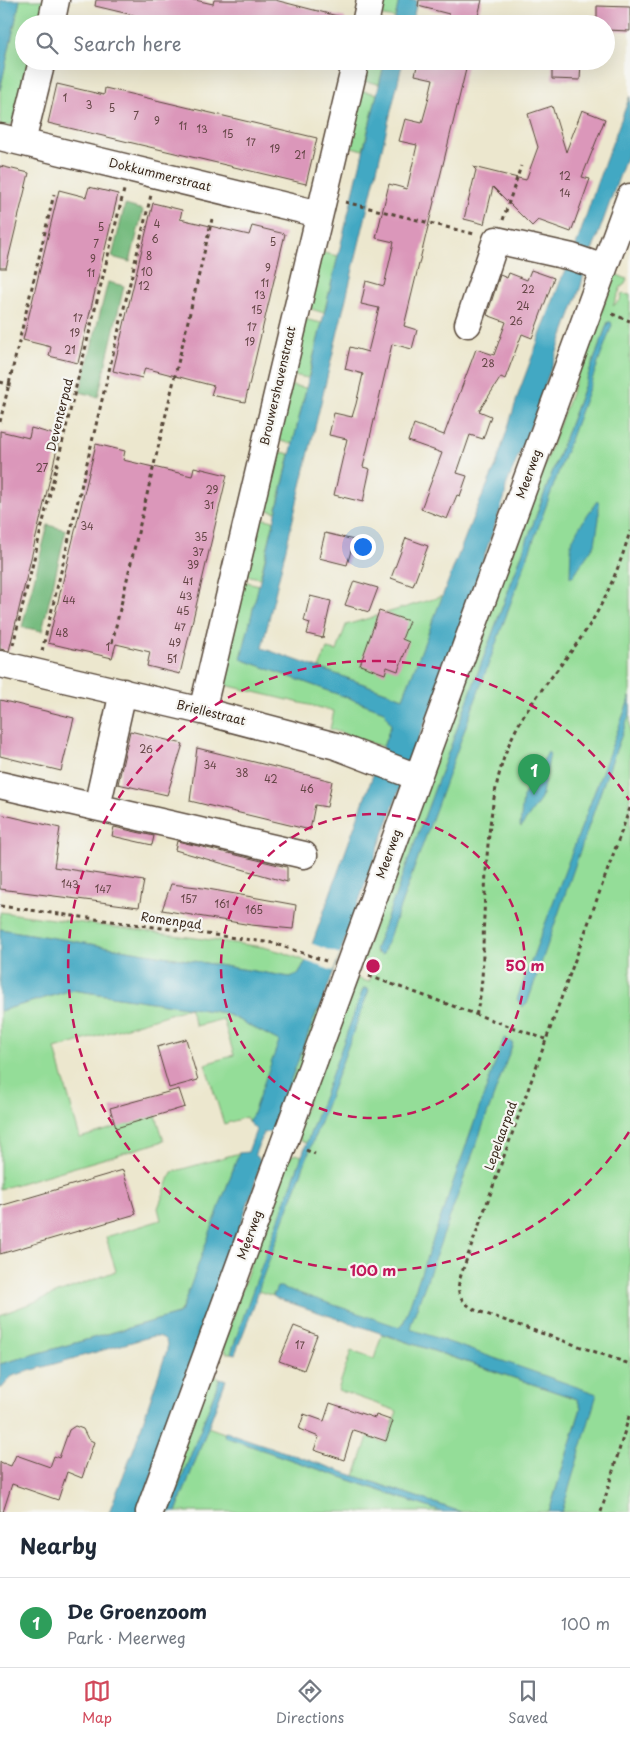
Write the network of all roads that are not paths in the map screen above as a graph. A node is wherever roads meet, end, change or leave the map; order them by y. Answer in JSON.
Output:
{"nodes":[{"id":1,"x":56,"y":0,"type":"edge"},
{"id":2,"x":370,"y":0,"type":"edge"},
{"id":3,"x":53,"y":15,"type":"edge"},
{"id":4,"x":367,"y":15,"type":"edge"},
{"id":5,"x":38,"y":70,"type":"edge"},
{"id":6,"x":354,"y":70,"type":"edge"},
{"id":7,"x":11,"y":140,"type":"edge"},
{"id":8,"x":630,"y":198,"type":"edge"},
{"id":9,"x":329,"y":207,"type":"junction"},
{"id":10,"x":588,"y":263,"type":"junction"},
{"id":11,"x":468,"y":324,"type":"dead end"},
{"id":12,"x":4,"y":665,"type":"edge"},
{"id":13,"x":123,"y":692,"type":"junction"},
{"id":14,"x":202,"y":710,"type":"junction"},
{"id":15,"x":413,"y":776,"type":"junction"},
{"id":16,"x":0,"y":785,"type":"edge"},
{"id":17,"x":96,"y":807,"type":"junction"},
{"id":18,"x":304,"y":855,"type":"dead end"},
{"id":19,"x":149,"y":1512,"type":"edge"}],
"edges":[{"from":1,"to":3,"type":"street"},
{"from":2,"to":4,"type":"street"},
{"from":5,"to":7,"type":"street"},
{"from":6,"to":9,"type":"street","name":"Brouwershavenstraat"},
{"from":7,"to":9,"type":"street","name":"Dokkummerstraat"},
{"from":8,"to":10,"type":"street","name":"Meerweg"},
{"from":9,"to":14,"type":"street","name":"Brouwershavenstraat"},
{"from":10,"to":11,"type":"street"},
{"from":10,"to":15,"type":"street","name":"Meerweg"},
{"from":12,"to":13,"type":"street","name":"Briellestraat"},
{"from":13,"to":14,"type":"street","name":"Briellestraat"},
{"from":13,"to":17,"type":"street"},
{"from":14,"to":15,"type":"street","name":"Briellestraat"},
{"from":15,"to":19,"type":"street","name":"Meerweg"},
{"from":16,"to":17,"type":"street"},
{"from":17,"to":18,"type":"street"}]}
